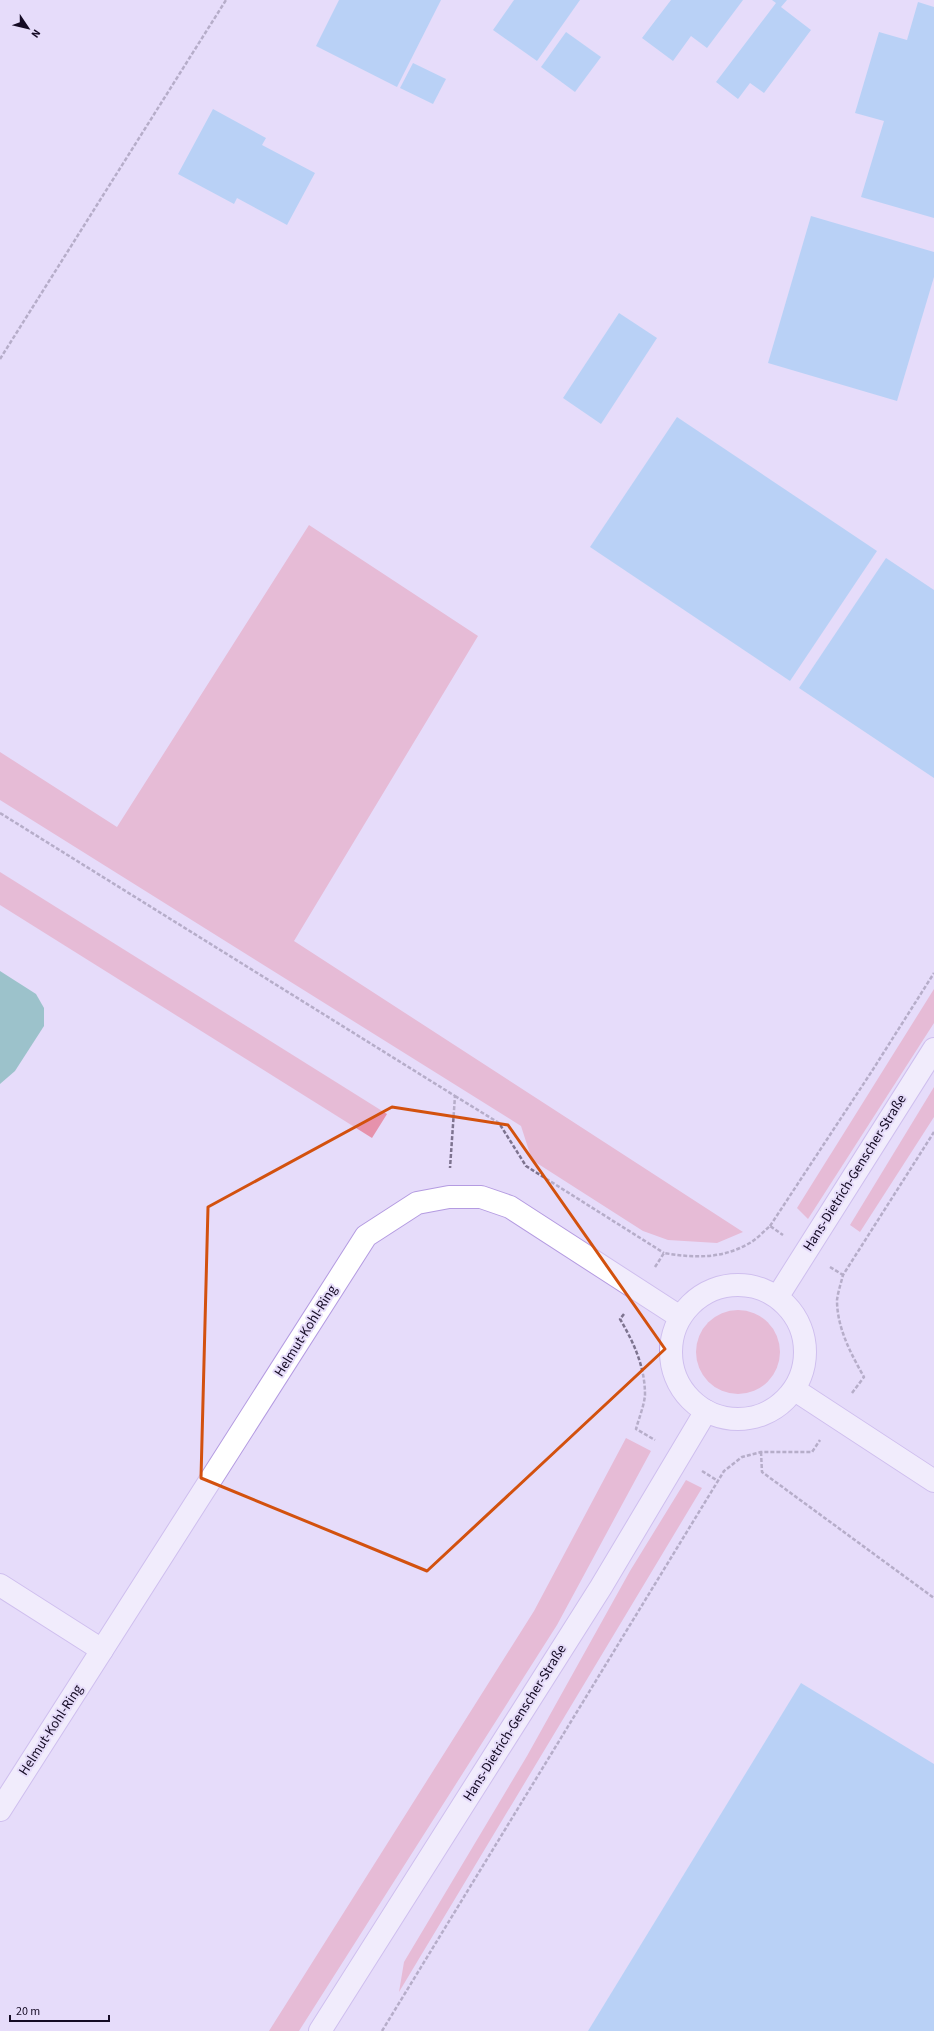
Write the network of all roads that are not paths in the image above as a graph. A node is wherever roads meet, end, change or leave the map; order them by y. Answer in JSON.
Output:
{"nodes":[{"id":1,"x":934,"y":1049,"type":"edge"},
{"id":2,"x":778,"y":1296,"type":"junction"},
{"id":3,"x":680,"y":1317,"type":"junction"},
{"id":4,"x":794,"y":1390,"type":"junction"},
{"id":5,"x":706,"y":1412,"type":"junction"},
{"id":6,"x":934,"y":1481,"type":"edge"},
{"id":7,"x":0,"y":1585,"type":"edge"},
{"id":8,"x":102,"y":1650,"type":"junction"},
{"id":9,"x":0,"y":1810,"type":"edge"},
{"id":10,"x":320,"y":2031,"type":"edge"}],
"edges":[{"from":1,"to":2,"type":"street","name":"Hans-Dietrich-Genscher-Straße"},
{"from":2,"to":3,"type":"street"},
{"from":2,"to":4,"type":"street"},
{"from":3,"to":5,"type":"street"},
{"from":3,"to":8,"type":"street","name":"Helmut-Kohl-Ring"},
{"from":4,"to":5,"type":"street"},
{"from":4,"to":6,"type":"street"},
{"from":5,"to":10,"type":"street","name":"Hans-Dietrich-Genscher-Straße"},
{"from":7,"to":8,"type":"street"},
{"from":8,"to":9,"type":"street","name":"Helmut-Kohl-Ring"}]}
